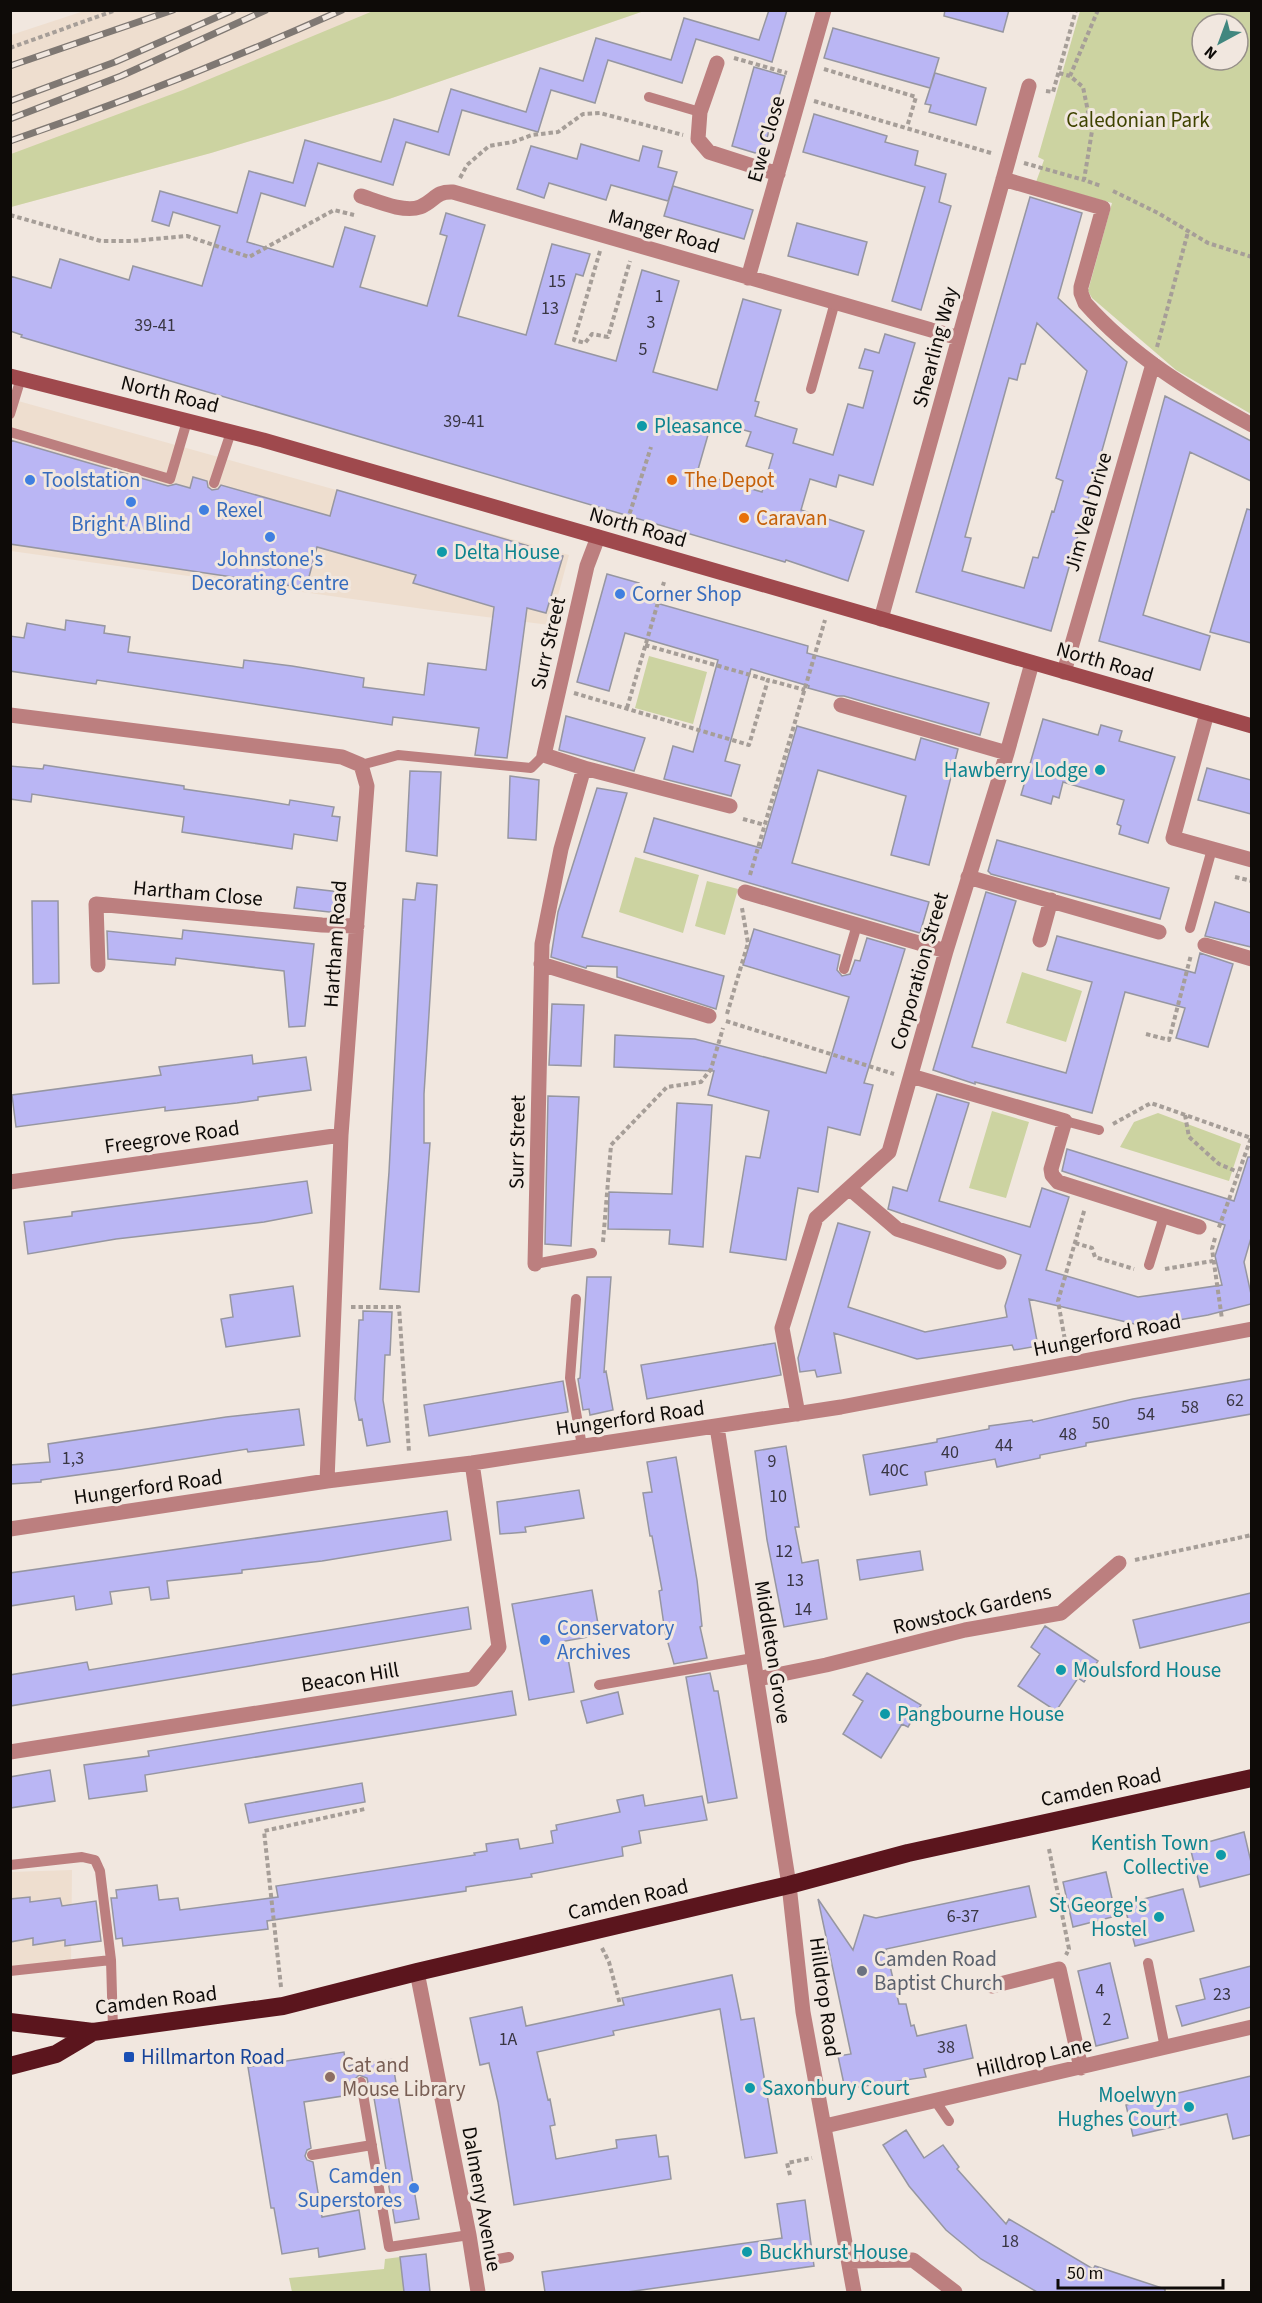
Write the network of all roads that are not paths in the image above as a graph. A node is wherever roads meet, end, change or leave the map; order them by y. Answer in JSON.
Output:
{"nodes":[{"id":1,"x":824,"y":10,"type":"edge"},
{"id":2,"x":717,"y":63,"type":"road end"},
{"id":3,"x":1029,"y":86,"type":"road end"},
{"id":4,"x":650,"y":97,"type":"dead end"},
{"id":5,"x":700,"y":112,"type":"junction"},
{"id":6,"x":778,"y":174,"type":"junction"},
{"id":7,"x":1003,"y":179,"type":"junction"},
{"id":8,"x":361,"y":196,"type":"dead end"},
{"id":9,"x":748,"y":278,"type":"junction"},
{"id":10,"x":835,"y":302,"type":"junction"},
{"id":11,"x":959,"y":338,"type":"junction"},
{"id":12,"x":1153,"y":364,"type":"junction"},
{"id":13,"x":16,"y":377,"type":"edge"},
{"id":14,"x":811,"y":389,"type":"dead end"},
{"id":15,"x":10,"y":414,"type":"edge"},
{"id":16,"x":187,"y":420,"type":"junction"},
{"id":17,"x":1251,"y":425,"type":"edge"},
{"id":18,"x":10,"y":432,"type":"edge"},
{"id":19,"x":231,"y":432,"type":"junction"},
{"id":20,"x":214,"y":483,"type":"dead end"},
{"id":21,"x":598,"y":537,"type":"junction"},
{"id":22,"x":881,"y":619,"type":"junction"},
{"id":23,"x":1032,"y":663,"type":"junction"},
{"id":24,"x":1064,"y":672,"type":"junction"},
{"id":25,"x":841,"y":705,"type":"dead end"},
{"id":26,"x":1207,"y":713,"type":"junction"},
{"id":27,"x":10,"y":715,"type":"edge"},
{"id":28,"x":1251,"y":726,"type":"edge"},
{"id":29,"x":1007,"y":753,"type":"junction"},
{"id":30,"x":544,"y":755,"type":"junction"},
{"id":31,"x":361,"y":765,"type":"junction"},
{"id":32,"x":584,"y":768,"type":"junction"},
{"id":33,"x":730,"y":806,"type":"dead end"},
{"id":34,"x":1212,"y":849,"type":"junction"},
{"id":35,"x":1251,"y":860,"type":"edge"},
{"id":36,"x":968,"y":877,"type":"junction"},
{"id":37,"x":745,"y":892,"type":"road end"},
{"id":38,"x":1051,"y":900,"type":"junction"},
{"id":39,"x":857,"y":925,"type":"junction"},
{"id":40,"x":357,"y":926,"type":"junction"},
{"id":41,"x":1190,"y":928,"type":"dead end"},
{"id":42,"x":1159,"y":932,"type":"dead end"},
{"id":43,"x":1040,"y":940,"type":"dead end"},
{"id":44,"x":1198,"y":948,"type":"road end"},
{"id":45,"x":945,"y":951,"type":"junction"},
{"id":46,"x":1251,"y":959,"type":"edge"},
{"id":47,"x":541,"y":964,"type":"junction"},
{"id":48,"x":98,"y":965,"type":"dead end"},
{"id":49,"x":844,"y":969,"type":"dead end"},
{"id":50,"x":709,"y":1016,"type":"road end"},
{"id":51,"x":910,"y":1077,"type":"junction"},
{"id":52,"x":1065,"y":1121,"type":"junction"},
{"id":53,"x":1098,"y":1130,"type":"road end"},
{"id":54,"x":340,"y":1135,"type":"junction"},
{"id":55,"x":10,"y":1182,"type":"edge"},
{"id":56,"x":849,"y":1188,"type":"junction"},
{"id":57,"x":1164,"y":1216,"type":"junction"},
{"id":58,"x":1199,"y":1227,"type":"dead end"},
{"id":59,"x":592,"y":1253,"type":"road end"},
{"id":60,"x":999,"y":1262,"type":"dead end"},
{"id":61,"x":535,"y":1263,"type":"joint"},
{"id":62,"x":1149,"y":1265,"type":"dead end"},
{"id":63,"x":576,"y":1299,"type":"dead end"},
{"id":64,"x":1251,"y":1329,"type":"edge"},
{"id":65,"x":798,"y":1414,"type":"junction"},
{"id":66,"x":717,"y":1427,"type":"junction"},
{"id":67,"x":582,"y":1446,"type":"junction"},
{"id":68,"x":472,"y":1464,"type":"junction"},
{"id":69,"x":327,"y":1481,"type":"junction"},
{"id":70,"x":10,"y":1529,"type":"edge"},
{"id":71,"x":1119,"y":1563,"type":"road end"},
{"id":72,"x":753,"y":1658,"type":"junction"},
{"id":73,"x":757,"y":1679,"type":"junction"},
{"id":74,"x":599,"y":1685,"type":"dead end"},
{"id":75,"x":10,"y":1752,"type":"edge"},
{"id":76,"x":1251,"y":1778,"type":"edge"},
{"id":77,"x":10,"y":1865,"type":"edge"},
{"id":78,"x":789,"y":1885,"type":"junction"},
{"id":79,"x":111,"y":1960,"type":"junction"},
{"id":80,"x":1148,"y":1963,"type":"dead end"},
{"id":81,"x":10,"y":1971,"type":"edge"},
{"id":82,"x":417,"y":1972,"type":"junction"},
{"id":83,"x":992,"y":1986,"type":"dead end"},
{"id":84,"x":10,"y":2022,"type":"edge"},
{"id":85,"x":1251,"y":2027,"type":"edge"},
{"id":86,"x":113,"y":2029,"type":"junction"},
{"id":87,"x":93,"y":2032,"type":"junction"},
{"id":88,"x":1165,"y":2048,"type":"junction"},
{"id":89,"x":10,"y":2066,"type":"edge"},
{"id":90,"x":1082,"y":2068,"type":"junction"},
{"id":91,"x":361,"y":2082,"type":"dead end"},
{"id":92,"x":936,"y":2102,"type":"junction"},
{"id":93,"x":949,"y":2121,"type":"dead end"},
{"id":94,"x":825,"y":2126,"type":"junction"},
{"id":95,"x":372,"y":2145,"type":"junction"},
{"id":96,"x":312,"y":2155,"type":"dead end"},
{"id":97,"x":469,"y":2235,"type":"junction"},
{"id":98,"x":850,"y":2261,"type":"junction"},
{"id":99,"x":478,"y":2292,"type":"edge"},
{"id":100,"x":854,"y":2292,"type":"edge"},
{"id":101,"x":955,"y":2292,"type":"edge"}],
"edges":[{"from":1,"to":6,"type":"street","name":"Ewe Close"},
{"from":2,"to":5,"type":"street"},
{"from":3,"to":7,"type":"street","name":"Shearling Way"},
{"from":4,"to":5,"type":"lane"},
{"from":5,"to":6,"type":"street"},
{"from":6,"to":9,"type":"street","name":"Ewe Close"},
{"from":7,"to":11,"type":"street","name":"Shearling Way"},
{"from":7,"to":12,"type":"street"},
{"from":8,"to":9,"type":"street","name":"Manger Road"},
{"from":9,"to":10,"type":"street","name":"Manger Road"},
{"from":10,"to":11,"type":"street","name":"Manger Road"},
{"from":10,"to":14,"type":"lane"},
{"from":11,"to":22,"type":"street","name":"Shearling Way"},
{"from":12,"to":17,"type":"street"},
{"from":12,"to":24,"type":"street","name":"Jim Veal Drive"},
{"from":13,"to":15,"type":"lane"},
{"from":13,"to":16,"type":"street","name":"North Road"},
{"from":16,"to":18,"type":"lane"},
{"from":16,"to":19,"type":"street","name":"North Road"},
{"from":19,"to":20,"type":"lane"},
{"from":19,"to":21,"type":"street","name":"North Road"},
{"from":21,"to":22,"type":"street","name":"North Road"},
{"from":21,"to":30,"type":"street","name":"Surr Street"},
{"from":22,"to":23,"type":"street","name":"North Road"},
{"from":23,"to":24,"type":"street","name":"North Road"},
{"from":23,"to":29,"type":"street","name":"Corporation Street"},
{"from":24,"to":26,"type":"street","name":"North Road"},
{"from":25,"to":29,"type":"street"},
{"from":26,"to":28,"type":"street","name":"North Road"},
{"from":26,"to":34,"type":"street"},
{"from":27,"to":31,"type":"street"},
{"from":29,"to":36,"type":"street","name":"Corporation Street"},
{"from":30,"to":31,"type":"lane"},
{"from":30,"to":32,"type":"street"},
{"from":31,"to":40,"type":"street","name":"Hartham Road"},
{"from":32,"to":33,"type":"street"},
{"from":32,"to":47,"type":"street","name":"Surr Street"},
{"from":34,"to":35,"type":"street"},
{"from":34,"to":41,"type":"lane"},
{"from":36,"to":38,"type":"street","name":"Corporation Street"},
{"from":36,"to":45,"type":"street","name":"Corporation Street"},
{"from":37,"to":39,"type":"street"},
{"from":38,"to":42,"type":"street","name":"Corporation Street"},
{"from":38,"to":43,"type":"street"},
{"from":39,"to":45,"type":"street"},
{"from":39,"to":49,"type":"lane"},
{"from":40,"to":48,"type":"street","name":"Hartham Close"},
{"from":40,"to":54,"type":"street","name":"Hartham Road"},
{"from":44,"to":46,"type":"street"},
{"from":45,"to":51,"type":"street","name":"Corporation Street"},
{"from":47,"to":50,"type":"street"},
{"from":47,"to":61,"type":"street","name":"Surr Street"},
{"from":51,"to":52,"type":"street","name":"Corporation Street"},
{"from":51,"to":56,"type":"street","name":"Corporation Street"},
{"from":52,"to":53,"type":"lane"},
{"from":52,"to":57,"type":"street"},
{"from":54,"to":55,"type":"street","name":"Freegrove Road"},
{"from":54,"to":69,"type":"street","name":"Hartham Road"},
{"from":56,"to":60,"type":"street"},
{"from":56,"to":65,"type":"street","name":"Corporation Street"},
{"from":57,"to":58,"type":"street"},
{"from":57,"to":62,"type":"lane"},
{"from":59,"to":61,"type":"lane","name":"Surr Street"},
{"from":63,"to":67,"type":"lane"},
{"from":64,"to":65,"type":"street","name":"Hungerford Road"},
{"from":65,"to":66,"type":"street","name":"Hungerford Road"},
{"from":66,"to":67,"type":"street","name":"Hungerford Road"},
{"from":66,"to":72,"type":"street","name":"Middleton Grove"},
{"from":67,"to":68,"type":"street","name":"Hungerford Road"},
{"from":68,"to":69,"type":"street","name":"Hungerford Road"},
{"from":68,"to":75,"type":"street","name":"Beacon Hill"},
{"from":69,"to":70,"type":"street","name":"Hungerford Road"},
{"from":71,"to":73,"type":"street","name":"Rowstock Gardens"},
{"from":72,"to":73,"type":"street","name":"Middleton Grove"},
{"from":72,"to":74,"type":"lane"},
{"from":73,"to":78,"type":"street","name":"Middleton Grove"},
{"from":76,"to":78,"type":"highway","name":"Camden Road"},
{"from":77,"to":79,"type":"lane"},
{"from":78,"to":82,"type":"highway","name":"Camden Road"},
{"from":78,"to":94,"type":"street","name":"Hilldrop Road"},
{"from":79,"to":81,"type":"lane"},
{"from":79,"to":86,"type":"lane"},
{"from":80,"to":88,"type":"lane"},
{"from":82,"to":86,"type":"highway","name":"Camden Road"},
{"from":82,"to":97,"type":"street","name":"Dalmeny Avenue"},
{"from":83,"to":90,"type":"street"},
{"from":84,"to":87,"type":"highway","name":"Camden Road"},
{"from":85,"to":88,"type":"street","name":"Hilldrop Lane"},
{"from":86,"to":87,"type":"highway","name":"Camden Road"},
{"from":87,"to":89,"type":"highway"},
{"from":88,"to":90,"type":"street","name":"Hilldrop Lane"},
{"from":90,"to":92,"type":"street","name":"Hilldrop Lane"},
{"from":91,"to":95,"type":"lane"},
{"from":92,"to":93,"type":"lane"},
{"from":92,"to":94,"type":"street","name":"Hilldrop Lane"},
{"from":94,"to":98,"type":"street","name":"Hilldrop Road"},
{"from":95,"to":96,"type":"lane"},
{"from":95,"to":97,"type":"lane"},
{"from":97,"to":99,"type":"street","name":"Dalmeny Avenue"},
{"from":98,"to":100,"type":"street","name":"Hilldrop Road"},
{"from":98,"to":101,"type":"street"}]}
